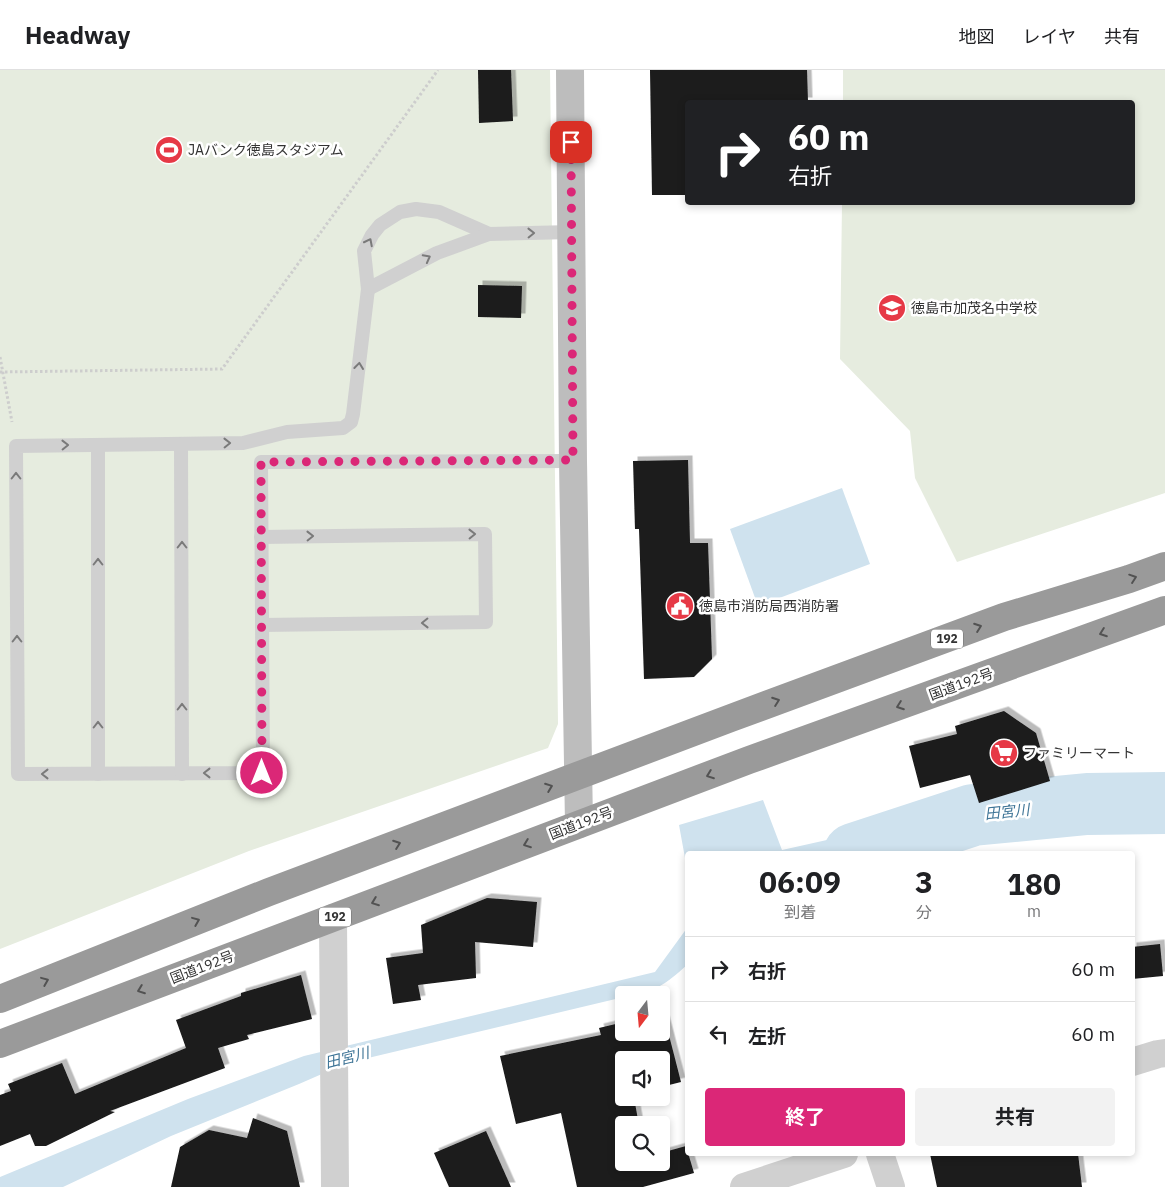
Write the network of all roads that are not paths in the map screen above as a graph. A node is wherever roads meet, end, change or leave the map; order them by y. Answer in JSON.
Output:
{"nodes":[{"id":1,"x":570,"y":70,"type":"edge"},
{"id":2,"x":572,"y":232,"type":"junction"},
{"id":3,"x":489,"y":234,"type":"junction"},
{"id":4,"x":368,"y":289,"type":"junction"},
{"id":5,"x":98,"y":444,"type":"junction"},
{"id":6,"x":181,"y":444,"type":"junction"},
{"id":7,"x":573,"y":460,"type":"junction"},
{"id":8,"x":261,"y":537,"type":"junction"},
{"id":9,"x":1165,"y":566,"type":"edge"},
{"id":10,"x":1165,"y":610,"type":"edge"},
{"id":11,"x":262,"y":625,"type":"junction"},
{"id":12,"x":98,"y":774,"type":"junction"},
{"id":13,"x":182,"y":774,"type":"junction"},
{"id":14,"x":579,"y":776,"type":"junction"},
{"id":15,"x":579,"y":824,"type":"junction"},
{"id":16,"x":333,"y":918,"type":"junction"},
{"id":17,"x":0,"y":999,"type":"edge"},
{"id":18,"x":0,"y":1044,"type":"edge"},
{"id":19,"x":1165,"y":1053,"type":"edge"},
{"id":20,"x":1135,"y":1061,"type":"edge"},
{"id":21,"x":838,"y":1156,"type":"edge"},
{"id":22,"x":881,"y":1156,"type":"edge"},
{"id":23,"x":335,"y":1187,"type":"edge"},
{"id":24,"x":744,"y":1187,"type":"edge"},
{"id":25,"x":891,"y":1187,"type":"edge"}],
"edges":[{"from":1,"to":2,"type":"street"},
{"from":3,"to":2,"type":"lane","one_way":true},
{"from":2,"to":7,"type":"street"},
{"from":4,"to":3,"type":"lane","one_way":true},
{"from":4,"to":3,"type":"lane","one_way":true},
{"from":6,"to":4,"type":"lane","one_way":true},
{"from":5,"to":6,"type":"lane"},
{"from":12,"to":5,"type":"lane","one_way":true},
{"from":12,"to":5,"type":"lane","one_way":true},
{"from":13,"to":6,"type":"lane","one_way":true},
{"from":7,"to":8,"type":"lane"},
{"from":7,"to":14,"type":"street"},
{"from":8,"to":11,"type":"lane"},
{"from":8,"to":11,"type":"lane","one_way":true},
{"from":14,"to":9,"type":"highway","number":"192","one_way":true},
{"from":10,"to":15,"type":"highway","name":"国道192号","number":"192","one_way":true},
{"from":11,"to":13,"type":"lane","one_way":true},
{"from":12,"to":13,"type":"lane"},
{"from":14,"to":15,"type":"street"},
{"from":17,"to":14,"type":"highway","number":"192","one_way":true},
{"from":15,"to":16,"type":"highway","name":"国道192号","number":"192","one_way":true},
{"from":16,"to":18,"type":"highway","name":"国道192号","number":"192","one_way":true},
{"from":16,"to":23,"type":"street"},
{"from":19,"to":20,"type":"street"},
{"from":21,"to":24,"type":"street"},
{"from":22,"to":25,"type":"street"}]}
